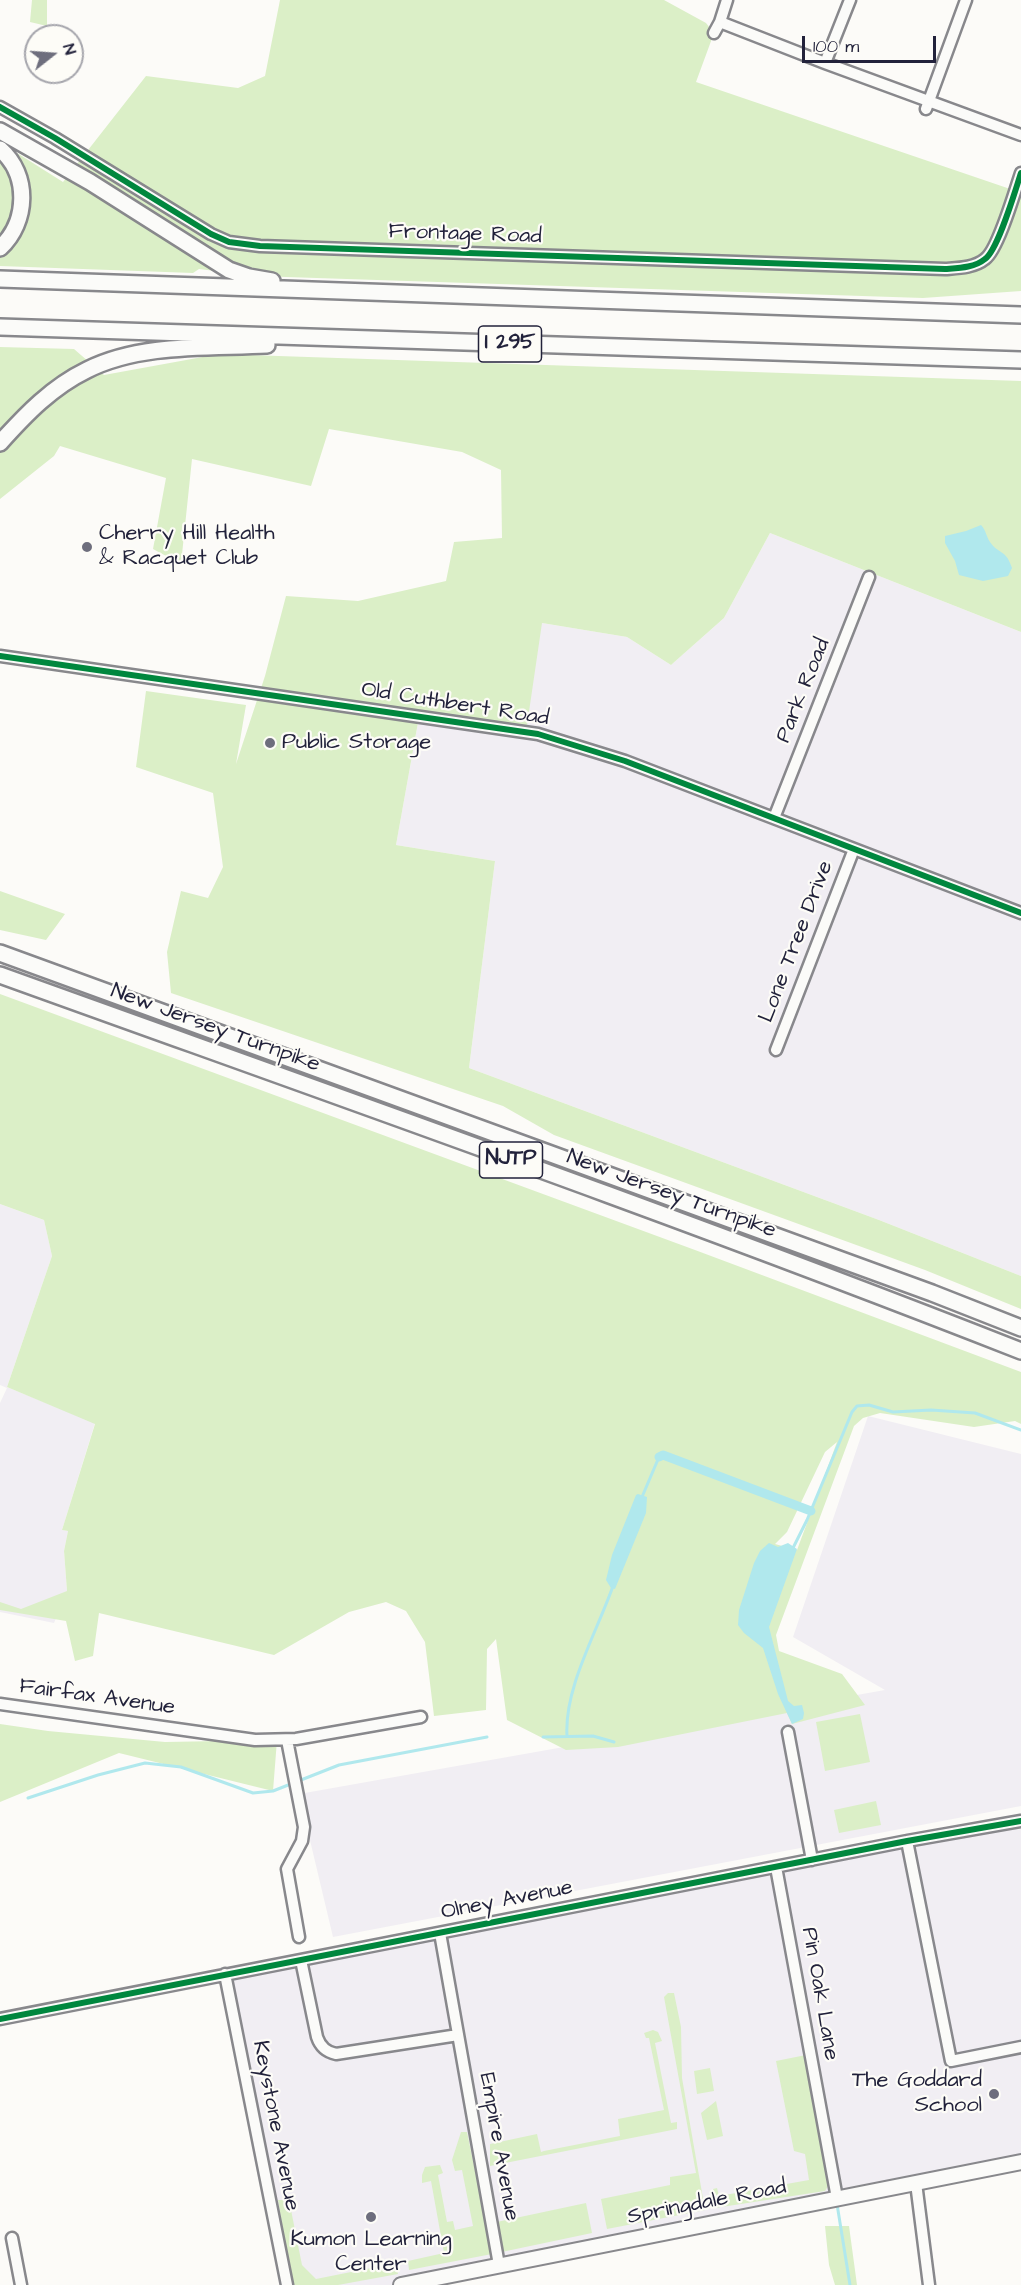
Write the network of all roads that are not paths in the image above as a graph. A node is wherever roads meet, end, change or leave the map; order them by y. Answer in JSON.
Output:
{"nodes":[{"id":1,"x":727,"y":0,"type":"edge"},
{"id":2,"x":850,"y":0,"type":"edge"},
{"id":3,"x":966,"y":0,"type":"edge"},
{"id":4,"x":720,"y":22,"type":"junction"},
{"id":5,"x":714,"y":33,"type":"dead end"},
{"id":6,"x":825,"y":63,"type":"junction"},
{"id":7,"x":927,"y":105,"type":"junction"},
{"id":8,"x":0,"y":107,"type":"edge"},
{"id":9,"x":0,"y":130,"type":"edge"},
{"id":10,"x":1021,"y":135,"type":"edge"},
{"id":11,"x":0,"y":148,"type":"edge"},
{"id":12,"x":1021,"y":173,"type":"edge"},
{"id":13,"x":0,"y":248,"type":"edge"},
{"id":14,"x":0,"y":279,"type":"edge"},
{"id":15,"x":368,"y":292,"type":"junction"},
{"id":16,"x":1021,"y":315,"type":"edge"},
{"id":17,"x":0,"y":327,"type":"edge"},
{"id":18,"x":422,"y":341,"type":"junction"},
{"id":19,"x":1021,"y":360,"type":"edge"},
{"id":20,"x":0,"y":443,"type":"edge"},
{"id":21,"x":869,"y":577,"type":"dead end"},
{"id":22,"x":0,"y":656,"type":"edge"},
{"id":23,"x":774,"y":818,"type":"junction"},
{"id":24,"x":854,"y":849,"type":"junction"},
{"id":25,"x":1021,"y":913,"type":"edge"},
{"id":26,"x":0,"y":953,"type":"edge"},
{"id":27,"x":0,"y":975,"type":"edge"},
{"id":28,"x":776,"y":1050,"type":"dead end"},
{"id":29,"x":1021,"y":1328,"type":"edge"},
{"id":30,"x":1021,"y":1351,"type":"edge"},
{"id":31,"x":0,"y":1704,"type":"edge"},
{"id":32,"x":421,"y":1717,"type":"dead end"},
{"id":33,"x":789,"y":1732,"type":"dead end"},
{"id":34,"x":287,"y":1740,"type":"junction"},
{"id":35,"x":1021,"y":1821,"type":"edge"},
{"id":36,"x":907,"y":1841,"type":"junction"},
{"id":37,"x":812,"y":1860,"type":"junction"},
{"id":38,"x":776,"y":1867,"type":"junction"},
{"id":39,"x":440,"y":1933,"type":"junction"},
{"id":40,"x":299,"y":1936,"type":"dead end"},
{"id":41,"x":301,"y":1959,"type":"junction"},
{"id":42,"x":225,"y":1974,"type":"junction"},
{"id":43,"x":0,"y":2019,"type":"edge"},
{"id":44,"x":458,"y":2035,"type":"junction"},
{"id":45,"x":1021,"y":2047,"type":"edge"},
{"id":46,"x":1021,"y":2162,"type":"edge"},
{"id":47,"x":916,"y":2183,"type":"junction"},
{"id":48,"x":837,"y":2199,"type":"junction"},
{"id":49,"x":12,"y":2238,"type":"dead end"},
{"id":50,"x":499,"y":2265,"type":"junction"},
{"id":51,"x":21,"y":2285,"type":"edge"},
{"id":52,"x":286,"y":2285,"type":"edge"},
{"id":53,"x":401,"y":2285,"type":"edge"},
{"id":54,"x":929,"y":2285,"type":"edge"}],
"edges":[{"from":1,"to":4,"type":"street"},
{"from":2,"to":6,"type":"street"},
{"from":3,"to":7,"type":"street"},
{"from":4,"to":5,"type":"street"},
{"from":4,"to":6,"type":"street"},
{"from":6,"to":7,"type":"street"},
{"from":7,"to":10,"type":"street"},
{"from":8,"to":12,"type":"street","name":"Frontage Road"},
{"from":9,"to":15,"type":"highway"},
{"from":11,"to":13,"type":"highway"},
{"from":14,"to":15,"type":"highway","number":"I 295"},
{"from":15,"to":16,"type":"highway","number":"I 295"},
{"from":17,"to":18,"type":"highway","number":"I 295"},
{"from":18,"to":19,"type":"highway","number":"I 295"},
{"from":18,"to":20,"type":"highway"},
{"from":21,"to":23,"type":"street","name":"Park Road"},
{"from":22,"to":23,"type":"street","name":"Old Cuthbert Road"},
{"from":23,"to":24,"type":"street","name":"Old Cuthbert Road"},
{"from":24,"to":25,"type":"street","name":"Old Cuthbert Road"},
{"from":24,"to":28,"type":"street","name":"Lone Tree Drive"},
{"from":26,"to":29,"type":"highway","name":"New Jersey Turnpike","number":"NJTP"},
{"from":27,"to":30,"type":"highway","name":"New Jersey Turnpike","number":"NJTP"},
{"from":31,"to":34,"type":"street","name":"Fairfax Avenue"},
{"from":32,"to":34,"type":"street","name":"Fairfax Avenue"},
{"from":33,"to":37,"type":"street"},
{"from":34,"to":40,"type":"street"},
{"from":35,"to":36,"type":"street","name":"Olney Avenue"},
{"from":36,"to":37,"type":"street","name":"Olney Avenue"},
{"from":36,"to":45,"type":"street"},
{"from":37,"to":38,"type":"street","name":"Olney Avenue"},
{"from":38,"to":39,"type":"street","name":"Olney Avenue"},
{"from":38,"to":48,"type":"street","name":"Pin Oak Lane"},
{"from":39,"to":41,"type":"street","name":"Olney Avenue"},
{"from":39,"to":44,"type":"street","name":"Empire Avenue"},
{"from":41,"to":42,"type":"street","name":"Olney Avenue"},
{"from":41,"to":44,"type":"street"},
{"from":42,"to":43,"type":"street","name":"Olney Avenue"},
{"from":42,"to":52,"type":"street","name":"Keystone Avenue"},
{"from":44,"to":50,"type":"street","name":"Empire Avenue"},
{"from":46,"to":47,"type":"main road","name":"Springdale Road"},
{"from":47,"to":48,"type":"main road","name":"Springdale Road"},
{"from":47,"to":54,"type":"street"},
{"from":48,"to":50,"type":"main road","name":"Springdale Road"},
{"from":49,"to":51,"type":"street"},
{"from":50,"to":53,"type":"main road","name":"Springdale Road"}]}
